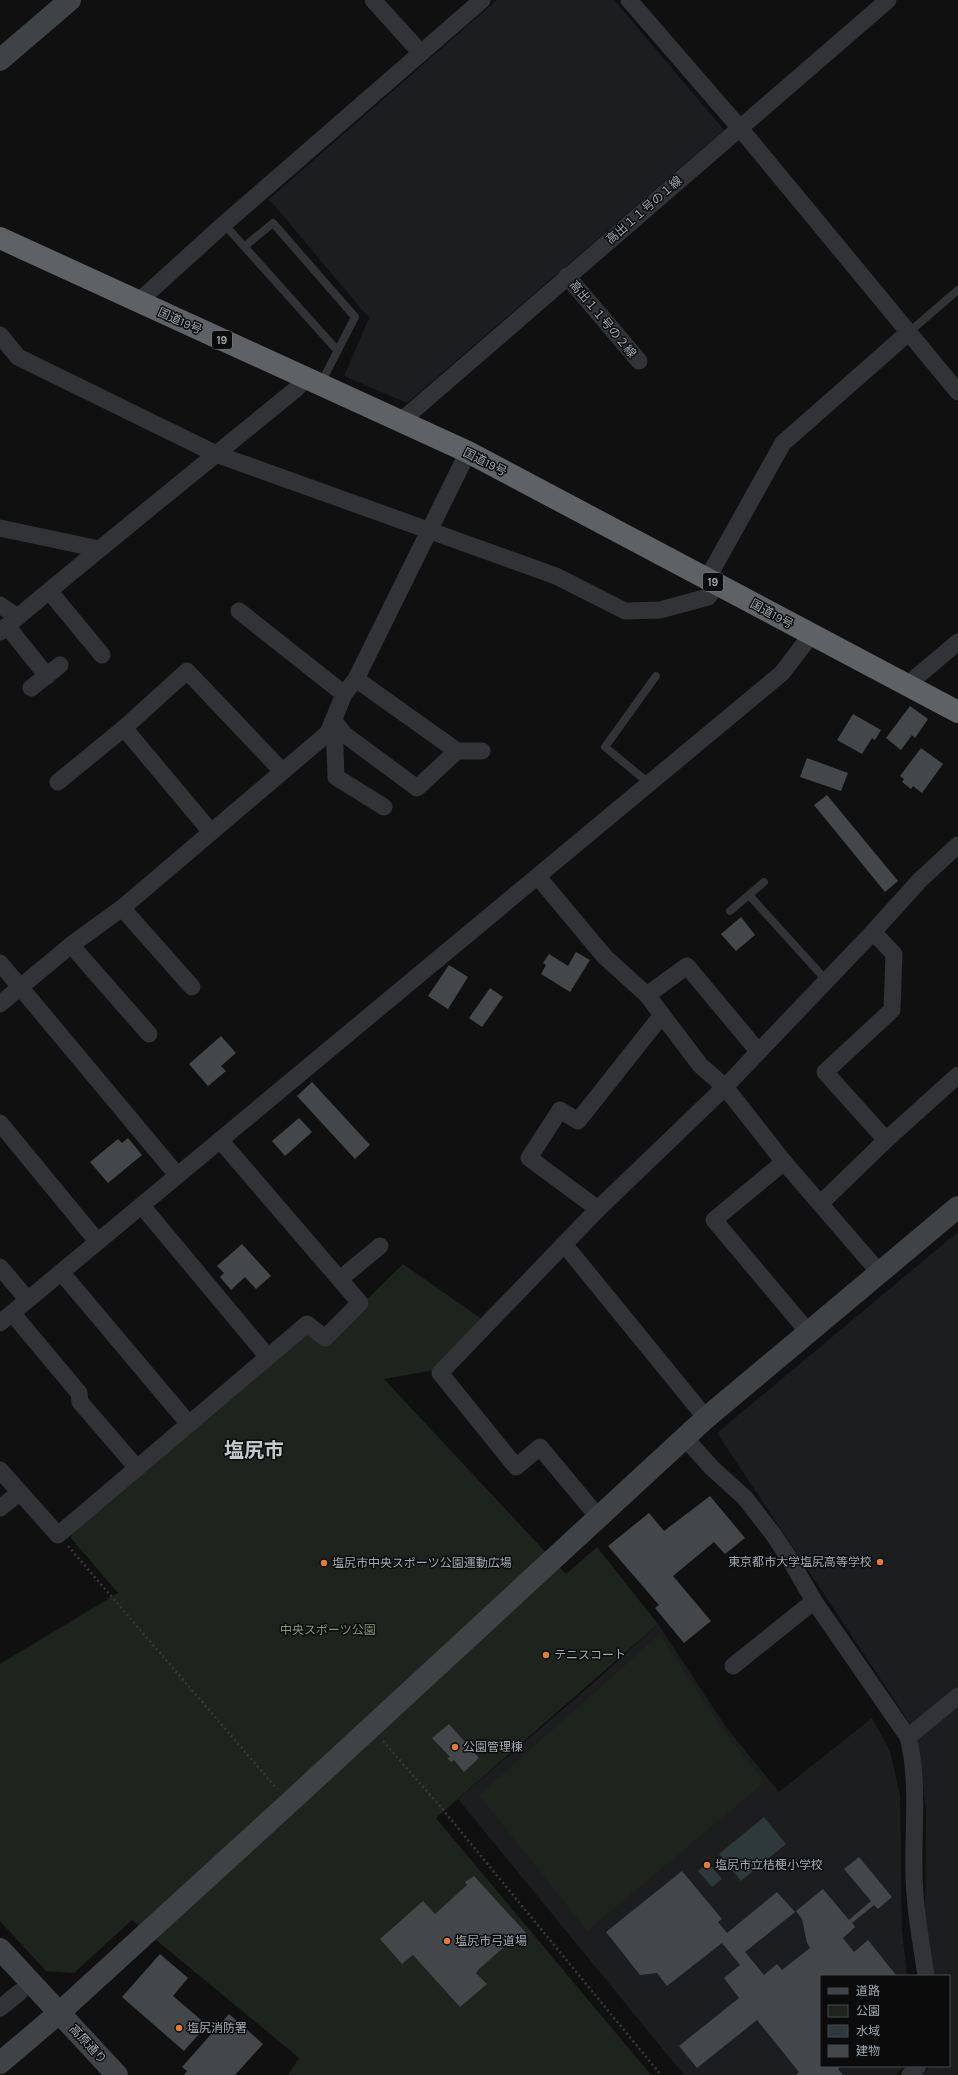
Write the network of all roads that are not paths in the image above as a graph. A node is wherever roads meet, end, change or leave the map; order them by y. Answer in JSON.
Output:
{"nodes":[{"id":1,"x":70,"y":0,"type":"edge"},
{"id":2,"x":373,"y":0,"type":"edge"},
{"id":3,"x":482,"y":0,"type":"edge"},
{"id":4,"x":629,"y":0,"type":"edge"},
{"id":5,"x":888,"y":0,"type":"edge"},
{"id":6,"x":421,"y":53,"type":"junction"},
{"id":7,"x":0,"y":60,"type":"edge"},
{"id":8,"x":739,"y":127,"type":"junction"},
{"id":9,"x":224,"y":224,"type":"junction"},
{"id":10,"x":0,"y":238,"type":"edge"},
{"id":11,"x":245,"y":246,"type":"junction"},
{"id":12,"x":568,"y":276,"type":"junction"},
{"id":13,"x":958,"y":290,"type":"edge"},
{"id":14,"x":138,"y":302,"type":"junction"},
{"id":15,"x":908,"y":332,"type":"junction"},
{"id":16,"x":0,"y":335,"type":"edge"},
{"id":17,"x":337,"y":350,"type":"junction"},
{"id":18,"x":638,"y":362,"type":"dead end"},
{"id":19,"x":313,"y":381,"type":"junction"},
{"id":20,"x":958,"y":392,"type":"edge"},
{"id":21,"x":401,"y":421,"type":"junction"},
{"id":22,"x":468,"y":452,"type":"junction"},
{"id":23,"x":216,"y":454,"type":"junction"},
{"id":24,"x":0,"y":528,"type":"edge"},
{"id":25,"x":430,"y":531,"type":"junction"},
{"id":26,"x":99,"y":548,"type":"junction"},
{"id":27,"x":713,"y":582,"type":"junction"},
{"id":28,"x":50,"y":592,"type":"junction"},
{"id":29,"x":0,"y":605,"type":"edge"},
{"id":30,"x":239,"y":611,"type":"dead end"},
{"id":31,"x":8,"y":625,"type":"edge"},
{"id":32,"x":811,"y":635,"type":"junction"},
{"id":33,"x":958,"y":642,"type":"edge"},
{"id":34,"x":102,"y":655,"type":"dead end"},
{"id":35,"x":60,"y":665,"type":"dead end"},
{"id":36,"x":47,"y":676,"type":"junction"},
{"id":37,"x":656,"y":676,"type":"dead end"},
{"id":38,"x":356,"y":679,"type":"junction"},
{"id":39,"x":907,"y":685,"type":"junction"},
{"id":40,"x":31,"y":688,"type":"dead end"},
{"id":41,"x":344,"y":694,"type":"junction"},
{"id":42,"x":958,"y":712,"type":"edge"},
{"id":43,"x":334,"y":721,"type":"junction"},
{"id":44,"x":124,"y":728,"type":"junction"},
{"id":45,"x":457,"y":751,"type":"junction"},
{"id":46,"x":482,"y":751,"type":"dead end"},
{"id":47,"x":282,"y":772,"type":"junction"},
{"id":48,"x":58,"y":782,"type":"dead end"},
{"id":49,"x":650,"y":784,"type":"junction"},
{"id":50,"x":384,"y":807,"type":"dead end"},
{"id":51,"x":211,"y":832,"type":"junction"},
{"id":52,"x":958,"y":845,"type":"edge"},
{"id":53,"x":538,"y":877,"type":"junction"},
{"id":54,"x":764,"y":882,"type":"dead end"},
{"id":55,"x":749,"y":895,"type":"junction"},
{"id":56,"x":122,"y":908,"type":"junction"},
{"id":57,"x":730,"y":911,"type":"dead end"},
{"id":58,"x":874,"y":932,"type":"junction"},
{"id":59,"x":70,"y":945,"type":"junction"},
{"id":60,"x":0,"y":963,"type":"edge"},
{"id":61,"x":826,"y":980,"type":"junction"},
{"id":62,"x":20,"y":987,"type":"junction"},
{"id":63,"x":192,"y":987,"type":"dead end"},
{"id":64,"x":646,"y":995,"type":"junction"},
{"id":65,"x":0,"y":1004,"type":"edge"},
{"id":66,"x":662,"y":1016,"type":"junction"},
{"id":67,"x":148,"y":1034,"type":"dead end"},
{"id":68,"x":758,"y":1051,"type":"junction"},
{"id":69,"x":958,"y":1075,"type":"edge"},
{"id":70,"x":725,"y":1087,"type":"junction"},
{"id":71,"x":0,"y":1123,"type":"edge"},
{"id":72,"x":220,"y":1140,"type":"junction"},
{"id":73,"x":886,"y":1140,"type":"junction"},
{"id":74,"x":784,"y":1162,"type":"junction"},
{"id":75,"x":177,"y":1175,"type":"junction"},
{"id":76,"x":821,"y":1203,"type":"junction"},
{"id":77,"x":142,"y":1206,"type":"junction"},
{"id":78,"x":958,"y":1207,"type":"edge"},
{"id":79,"x":598,"y":1209,"type":"junction"},
{"id":80,"x":97,"y":1241,"type":"junction"},
{"id":81,"x":564,"y":1244,"type":"junction"},
{"id":82,"x":380,"y":1246,"type":"dead end"},
{"id":83,"x":0,"y":1267,"type":"edge"},
{"id":84,"x":60,"y":1272,"type":"junction"},
{"id":85,"x":879,"y":1272,"type":"junction"},
{"id":86,"x":340,"y":1279,"type":"junction"},
{"id":87,"x":27,"y":1299,"type":"junction"},
{"id":88,"x":6,"y":1318,"type":"edge"},
{"id":89,"x":809,"y":1333,"type":"junction"},
{"id":90,"x":267,"y":1356,"type":"junction"},
{"id":91,"x":706,"y":1418,"type":"junction"},
{"id":92,"x":189,"y":1424,"type":"junction"},
{"id":93,"x":685,"y":1438,"type":"junction"},
{"id":94,"x":137,"y":1468,"type":"junction"},
{"id":95,"x":0,"y":1470,"type":"edge"},
{"id":96,"x":19,"y":1493,"type":"junction"},
{"id":97,"x":0,"y":1508,"type":"edge"},
{"id":98,"x":598,"y":1517,"type":"junction"},
{"id":99,"x":814,"y":1601,"type":"junction"},
{"id":100,"x":733,"y":1666,"type":"dead end"},
{"id":101,"x":958,"y":1696,"type":"edge"},
{"id":102,"x":908,"y":1737,"type":"junction"},
{"id":103,"x":0,"y":1949,"type":"edge"},
{"id":104,"x":926,"y":1975,"type":"edge"},
{"id":105,"x":20,"y":1992,"type":"dead end"},
{"id":106,"x":0,"y":2008,"type":"edge"},
{"id":107,"x":59,"y":2013,"type":"junction"},
{"id":108,"x":0,"y":2064,"type":"edge"},
{"id":109,"x":917,"y":2067,"type":"edge"},
{"id":110,"x":117,"y":2075,"type":"edge"},
{"id":111,"x":910,"y":2075,"type":"edge"}],
"edges":[{"from":1,"to":7,"type":"street"},
{"from":2,"to":6,"type":"street"},
{"from":3,"to":6,"type":"street"},
{"from":4,"to":8,"type":"street"},
{"from":5,"to":8,"type":"street","name":"高出１１号の１線"},
{"from":6,"to":9,"type":"street"},
{"from":8,"to":12,"type":"street","name":"高出１１号の１線"},
{"from":8,"to":15,"type":"street"},
{"from":9,"to":11,"type":"lane"},
{"from":9,"to":14,"type":"street"},
{"from":10,"to":14,"type":"highway","name":"国道19号","number":"19"},
{"from":11,"to":17,"type":"lane"},
{"from":11,"to":17,"type":"lane"},
{"from":12,"to":18,"type":"street","name":"高出１１号の２線"},
{"from":12,"to":21,"type":"street","name":"高出１１号の１線"},
{"from":13,"to":15,"type":"lane"},
{"from":14,"to":19,"type":"highway","name":"国道19号","number":"19"},
{"from":15,"to":20,"type":"street"},
{"from":15,"to":27,"type":"street"},
{"from":16,"to":23,"type":"street"},
{"from":17,"to":19,"type":"lane"},
{"from":19,"to":21,"type":"highway","name":"国道19号","number":"19"},
{"from":19,"to":23,"type":"street"},
{"from":21,"to":22,"type":"highway","name":"国道19号","number":"19"},
{"from":22,"to":25,"type":"street"},
{"from":22,"to":27,"type":"highway","name":"国道19号","number":"19"},
{"from":23,"to":25,"type":"street"},
{"from":23,"to":26,"type":"street"},
{"from":24,"to":26,"type":"street"},
{"from":25,"to":27,"type":"street"},
{"from":25,"to":38,"type":"street"},
{"from":26,"to":28,"type":"street"},
{"from":27,"to":32,"type":"highway","name":"国道19号","number":"19"},
{"from":28,"to":31,"type":"street"},
{"from":28,"to":34,"type":"street"},
{"from":29,"to":31,"type":"street"},
{"from":30,"to":41,"type":"street"},
{"from":31,"to":36,"type":"street"},
{"from":32,"to":39,"type":"highway","name":"国道19号","number":"19"},
{"from":32,"to":49,"type":"street"},
{"from":33,"to":39,"type":"street"},
{"from":35,"to":36,"type":"street"},
{"from":36,"to":40,"type":"street"},
{"from":37,"to":49,"type":"lane"},
{"from":38,"to":41,"type":"street"},
{"from":38,"to":45,"type":"street"},
{"from":39,"to":42,"type":"highway","name":"国道19号","number":"19"},
{"from":41,"to":43,"type":"street"},
{"from":43,"to":45,"type":"street"},
{"from":43,"to":47,"type":"street"},
{"from":43,"to":50,"type":"street"},
{"from":44,"to":47,"type":"street"},
{"from":44,"to":48,"type":"street"},
{"from":44,"to":51,"type":"street"},
{"from":45,"to":46,"type":"street"},
{"from":47,"to":51,"type":"street"},
{"from":49,"to":53,"type":"street"},
{"from":51,"to":56,"type":"street"},
{"from":52,"to":58,"type":"street"},
{"from":53,"to":64,"type":"street"},
{"from":53,"to":72,"type":"street"},
{"from":54,"to":55,"type":"lane"},
{"from":55,"to":57,"type":"lane"},
{"from":55,"to":61,"type":"lane"},
{"from":56,"to":59,"type":"street"},
{"from":56,"to":63,"type":"street"},
{"from":58,"to":61,"type":"street"},
{"from":58,"to":73,"type":"street"},
{"from":59,"to":62,"type":"street"},
{"from":59,"to":67,"type":"street"},
{"from":60,"to":62,"type":"street"},
{"from":61,"to":68,"type":"street"},
{"from":62,"to":65,"type":"street"},
{"from":62,"to":75,"type":"street"},
{"from":64,"to":66,"type":"street"},
{"from":64,"to":68,"type":"street"},
{"from":66,"to":70,"type":"street"},
{"from":66,"to":79,"type":"street"},
{"from":68,"to":70,"type":"street"},
{"from":69,"to":73,"type":"street"},
{"from":70,"to":74,"type":"street"},
{"from":70,"to":79,"type":"street"},
{"from":71,"to":80,"type":"street"},
{"from":72,"to":75,"type":"street"},
{"from":72,"to":86,"type":"street"},
{"from":73,"to":76,"type":"street"},
{"from":74,"to":76,"type":"street"},
{"from":74,"to":89,"type":"street"},
{"from":75,"to":77,"type":"street"},
{"from":76,"to":85,"type":"street"},
{"from":77,"to":80,"type":"street"},
{"from":77,"to":90,"type":"street"},
{"from":78,"to":85,"type":"street"},
{"from":79,"to":81,"type":"street"},
{"from":80,"to":84,"type":"street"},
{"from":81,"to":91,"type":"street"},
{"from":81,"to":98,"type":"street"},
{"from":82,"to":86,"type":"street"},
{"from":83,"to":87,"type":"street"},
{"from":84,"to":87,"type":"street"},
{"from":84,"to":92,"type":"street"},
{"from":85,"to":89,"type":"street"},
{"from":86,"to":90,"type":"street"},
{"from":87,"to":88,"type":"street"},
{"from":88,"to":94,"type":"street"},
{"from":89,"to":91,"type":"street"},
{"from":90,"to":92,"type":"street"},
{"from":91,"to":93,"type":"street"},
{"from":92,"to":94,"type":"street"},
{"from":93,"to":98,"type":"street"},
{"from":93,"to":99,"type":"street"},
{"from":94,"to":96,"type":"street"},
{"from":95,"to":96,"type":"street"},
{"from":96,"to":97,"type":"street"},
{"from":98,"to":107,"type":"street"},
{"from":99,"to":100,"type":"street"},
{"from":99,"to":102,"type":"street"},
{"from":101,"to":102,"type":"street"},
{"from":102,"to":104,"type":"street"},
{"from":103,"to":107,"type":"street","name":"高原通り"},
{"from":105,"to":106,"type":"street"},
{"from":107,"to":108,"type":"street"},
{"from":107,"to":110,"type":"street","name":"高原通り"},
{"from":109,"to":111,"type":"street"}]}
